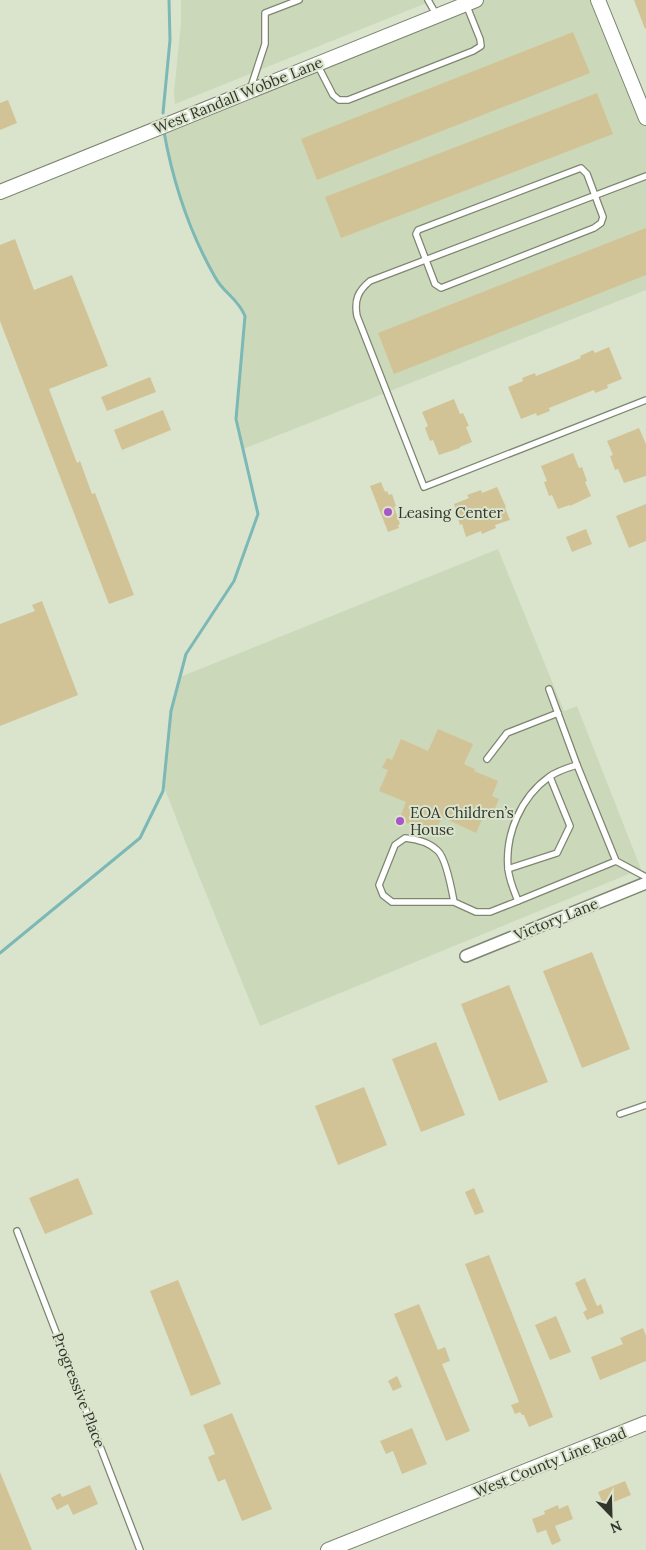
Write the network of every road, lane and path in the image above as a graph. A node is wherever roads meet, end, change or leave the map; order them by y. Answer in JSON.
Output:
{"nodes":[{"id":1,"x":299,"y":0,"type":"edge"},
{"id":2,"x":428,"y":0,"type":"edge"},
{"id":3,"x":598,"y":0,"type":"edge"},
{"id":4,"x":471,"y":2,"type":"edge"},
{"id":5,"x":437,"y":16,"type":"junction"},
{"id":6,"x":317,"y":64,"type":"junction"},
{"id":7,"x":249,"y":91,"type":"junction"},
{"id":8,"x":646,"y":118,"type":"edge"},
{"id":9,"x":646,"y":176,"type":"edge"},
{"id":10,"x":0,"y":192,"type":"edge"},
{"id":11,"x":594,"y":196,"type":"junction"},
{"id":12,"x":426,"y":260,"type":"junction"},
{"id":13,"x":646,"y":400,"type":"edge"},
{"id":14,"x":549,"y":689,"type":"dead end"},
{"id":15,"x":558,"y":713,"type":"junction"},
{"id":16,"x":486,"y":759,"type":"dead end"},
{"id":17,"x":577,"y":765,"type":"junction"},
{"id":18,"x":550,"y":776,"type":"junction"},
{"id":19,"x":616,"y":862,"type":"junction"},
{"id":20,"x":508,"y":869,"type":"junction"},
{"id":21,"x":646,"y":877,"type":"edge"},
{"id":22,"x":646,"y":883,"type":"edge"},
{"id":23,"x":518,"y":901,"type":"junction"},
{"id":24,"x":454,"y":902,"type":"junction"},
{"id":25,"x":466,"y":956,"type":"dead end"},
{"id":26,"x":646,"y":1105,"type":"edge"},
{"id":27,"x":620,"y":1114,"type":"dead end"},
{"id":28,"x":17,"y":1231,"type":"dead end"},
{"id":29,"x":646,"y":1424,"type":"edge"},
{"id":30,"x":140,"y":1550,"type":"edge"},
{"id":31,"x":328,"y":1550,"type":"edge"}],
"edges":[{"from":1,"to":7,"type":"lane"},
{"from":2,"to":5,"type":"lane"},
{"from":3,"to":8,"type":"street"},
{"from":4,"to":5,"type":"street","name":"West Randall Wobbe Lane"},
{"from":4,"to":6,"type":"lane"},
{"from":5,"to":6,"type":"street","name":"West Randall Wobbe Lane"},
{"from":6,"to":7,"type":"street","name":"West Randall Wobbe Lane"},
{"from":7,"to":10,"type":"street","name":"West Randall Wobbe Lane"},
{"from":9,"to":11,"type":"lane"},
{"from":11,"to":12,"type":"lane"},
{"from":11,"to":12,"type":"lane"},
{"from":11,"to":12,"type":"lane"},
{"from":12,"to":13,"type":"lane"},
{"from":14,"to":15,"type":"lane"},
{"from":15,"to":16,"type":"lane"},
{"from":15,"to":17,"type":"lane"},
{"from":17,"to":18,"type":"lane"},
{"from":17,"to":19,"type":"lane"},
{"from":18,"to":20,"type":"lane"},
{"from":18,"to":20,"type":"lane"},
{"from":19,"to":21,"type":"lane"},
{"from":19,"to":23,"type":"lane"},
{"from":20,"to":23,"type":"lane"},
{"from":22,"to":25,"type":"street","name":"Victory Lane"},
{"from":23,"to":24,"type":"lane"},
{"from":24,"to":24,"type":"lane"},
{"from":26,"to":27,"type":"lane"},
{"from":28,"to":30,"type":"lane","name":"Progressive Place"},
{"from":29,"to":31,"type":"street","name":"West County Line Road"}]}
